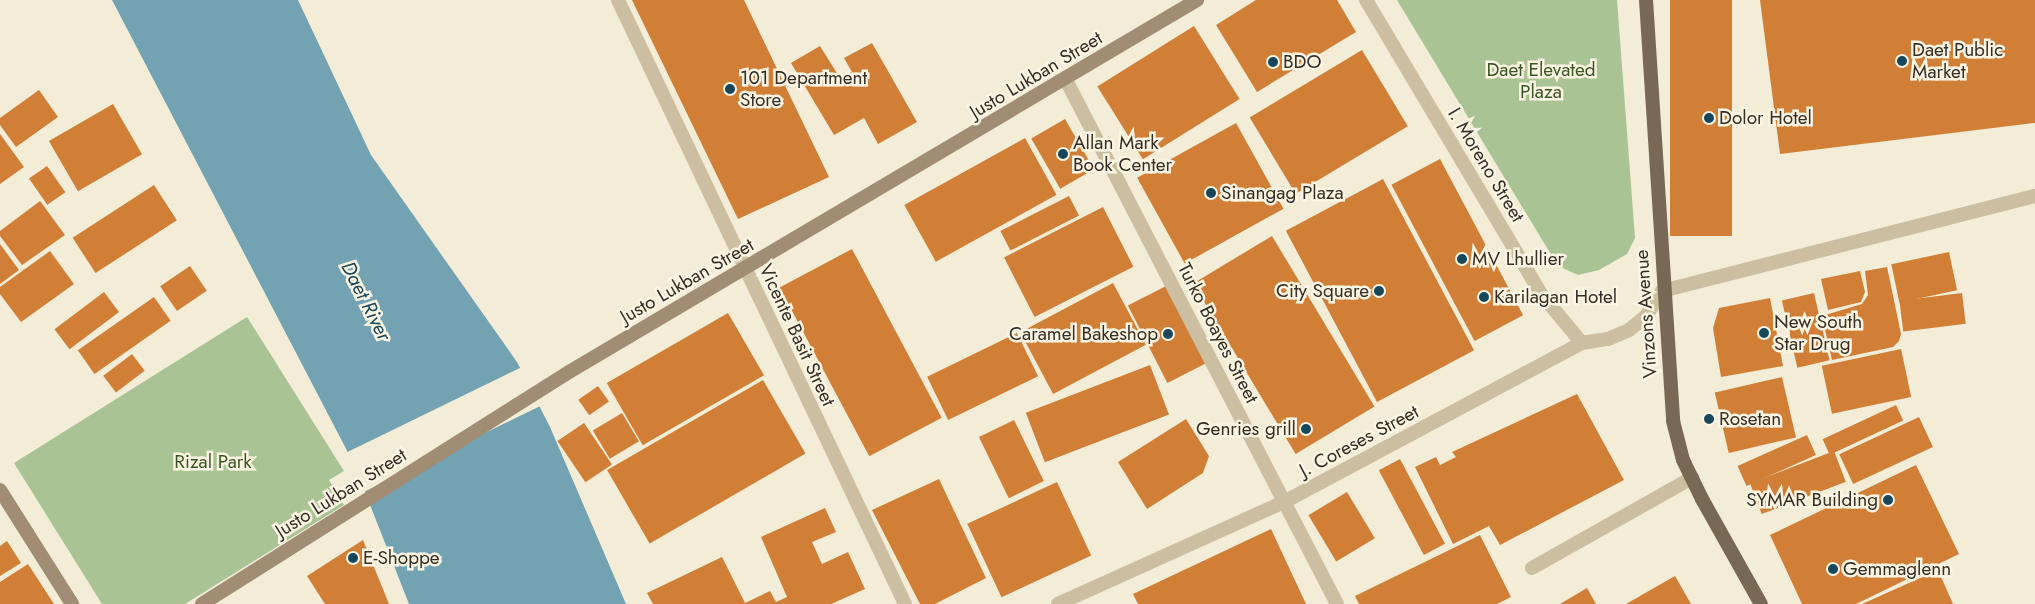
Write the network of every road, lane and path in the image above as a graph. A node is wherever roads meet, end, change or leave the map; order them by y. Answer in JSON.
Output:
{"nodes":[{"id":1,"x":618,"y":0,"type":"edge"},
{"id":2,"x":1197,"y":0,"type":"edge"},
{"id":3,"x":1366,"y":0,"type":"edge"},
{"id":4,"x":1646,"y":0,"type":"edge"},
{"id":5,"x":1066,"y":80,"type":"junction"},
{"id":6,"x":2035,"y":196,"type":"edge"},
{"id":7,"x":745,"y":269,"type":"junction"},
{"id":8,"x":1662,"y":291,"type":"junction"},
{"id":9,"x":1582,"y":343,"type":"junction"},
{"id":10,"x":1692,"y":478,"type":"junction"},
{"id":11,"x":0,"y":490,"type":"edge"},
{"id":12,"x":1284,"y":502,"type":"junction"},
{"id":13,"x":1532,"y":568,"type":"dead end"},
{"id":14,"x":72,"y":604,"type":"edge"},
{"id":15,"x":202,"y":604,"type":"edge"},
{"id":16,"x":905,"y":604,"type":"edge"},
{"id":17,"x":1058,"y":604,"type":"edge"},
{"id":18,"x":1337,"y":604,"type":"edge"},
{"id":19,"x":1761,"y":604,"type":"edge"}],
"edges":[{"from":1,"to":7,"type":"street","name":"Vicente Basit Street"},
{"from":2,"to":5,"type":"main road","name":"Justo Lukban Street"},
{"from":3,"to":9,"type":"street","name":"I. Moreno Street"},
{"from":4,"to":8,"type":"main road","name":"Vinzons Avenue"},
{"from":5,"to":7,"type":"main road","name":"Justo Lukban Street"},
{"from":5,"to":12,"type":"street","name":"Turko Boayes Street"},
{"from":6,"to":8,"type":"street"},
{"from":7,"to":15,"type":"main road","name":"Justo Lukban Street"},
{"from":7,"to":16,"type":"street","name":"Vicente Basit Street"},
{"from":8,"to":9,"type":"street","name":"J. Coreses Street"},
{"from":8,"to":10,"type":"main road","name":"Vinzons Avenue"},
{"from":9,"to":12,"type":"street","name":"J. Coreses Street"},
{"from":10,"to":13,"type":"street"},
{"from":10,"to":19,"type":"main road","name":"Vinzons Avenue"},
{"from":11,"to":14,"type":"main road"},
{"from":12,"to":17,"type":"street","name":"J. Coreses Street"},
{"from":12,"to":18,"type":"street","name":"Turko Boayes Street"}]}
